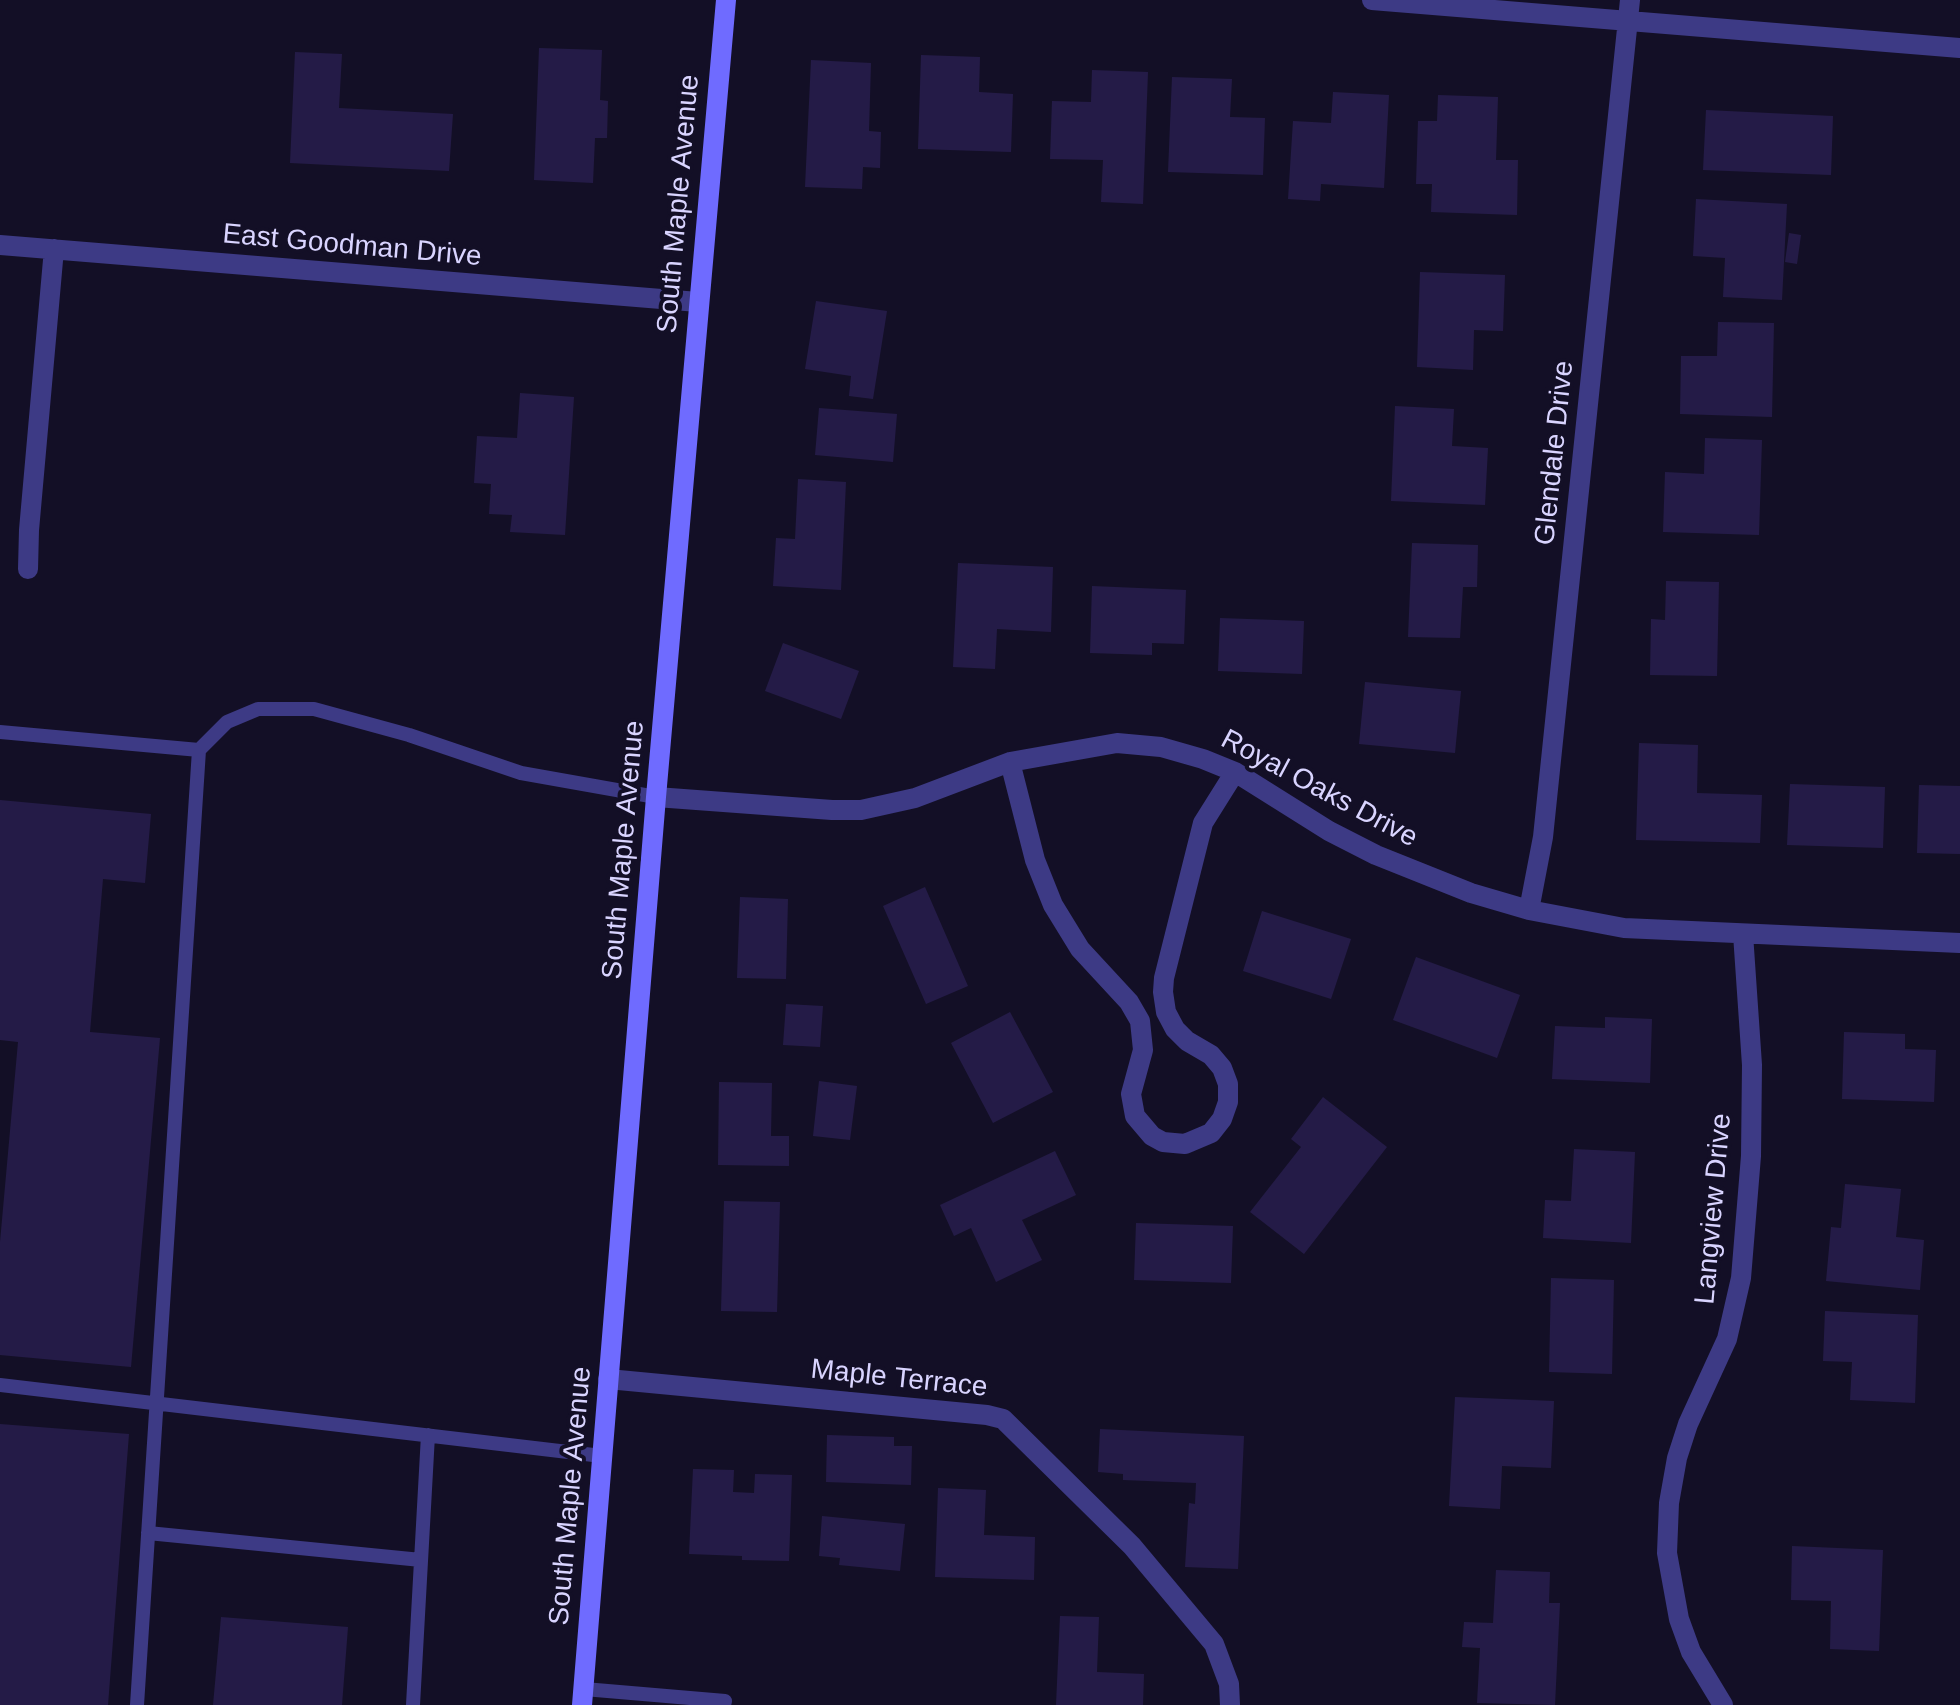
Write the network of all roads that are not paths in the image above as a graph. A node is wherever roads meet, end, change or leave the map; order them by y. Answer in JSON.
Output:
{"nodes":[{"id":1,"x":726,"y":0,"type":"edge"},
{"id":2,"x":1372,"y":0,"type":"edge"},
{"id":3,"x":1629,"y":10,"type":"edge"},
{"id":4,"x":1960,"y":48,"type":"edge"},
{"id":5,"x":0,"y":245,"type":"edge"},
{"id":6,"x":54,"y":249,"type":"junction"},
{"id":7,"x":698,"y":302,"type":"junction"},
{"id":8,"x":28,"y":569,"type":"dead end"},
{"id":9,"x":0,"y":732,"type":"edge"},
{"id":10,"x":199,"y":750,"type":"junction"},
{"id":11,"x":1010,"y":762,"type":"junction"},
{"id":12,"x":1235,"y":772,"type":"junction"},
{"id":13,"x":656,"y":797,"type":"junction"},
{"id":14,"x":1529,"y":910,"type":"junction"},
{"id":15,"x":1743,"y":934,"type":"junction"},
{"id":16,"x":1960,"y":943,"type":"edge"},
{"id":17,"x":1166,"y":1012,"type":"junction"},
{"id":18,"x":1140,"y":1021,"type":"junction"},
{"id":19,"x":608,"y":1379,"type":"junction"},
{"id":20,"x":0,"y":1385,"type":"edge"},
{"id":21,"x":157,"y":1403,"type":"junction"},
{"id":22,"x":428,"y":1435,"type":"junction"},
{"id":23,"x":602,"y":1456,"type":"junction"},
{"id":24,"x":148,"y":1533,"type":"junction"},
{"id":25,"x":421,"y":1560,"type":"junction"},
{"id":26,"x":583,"y":1697,"type":"edge"},
{"id":27,"x":137,"y":1705,"type":"edge"},
{"id":28,"x":413,"y":1705,"type":"edge"},
{"id":29,"x":724,"y":1705,"type":"edge"},
{"id":30,"x":1230,"y":1705,"type":"edge"},
{"id":31,"x":1723,"y":1705,"type":"edge"}],
"edges":[{"from":1,"to":7,"type":"main road","name":"South Maple Avenue"},
{"from":2,"to":3,"type":"street"},
{"from":3,"to":4,"type":"street"},
{"from":3,"to":14,"type":"street","name":"Glendale Drive"},
{"from":5,"to":6,"type":"street","name":"East Goodman Drive"},
{"from":6,"to":7,"type":"street","name":"East Goodman Drive"},
{"from":6,"to":8,"type":"street"},
{"from":7,"to":13,"type":"main road","name":"South Maple Avenue"},
{"from":9,"to":10,"type":"lane"},
{"from":10,"to":13,"type":"lane"},
{"from":10,"to":21,"type":"lane"},
{"from":11,"to":12,"type":"street","name":"Royal Oaks Drive"},
{"from":11,"to":13,"type":"street","name":"Royal Oaks Drive"},
{"from":11,"to":18,"type":"street"},
{"from":12,"to":14,"type":"street","name":"Royal Oaks Drive"},
{"from":12,"to":17,"type":"street"},
{"from":13,"to":19,"type":"main road","name":"South Maple Avenue"},
{"from":14,"to":15,"type":"street","name":"Royal Oaks Drive"},
{"from":15,"to":16,"type":"street","name":"Royal Oaks Drive"},
{"from":15,"to":31,"type":"street","name":"Langview Drive"},
{"from":17,"to":18,"type":"lane"},
{"from":17,"to":18,"type":"street"},
{"from":19,"to":23,"type":"main road","name":"South Maple Avenue"},
{"from":19,"to":30,"type":"street","name":"Maple Terrace"},
{"from":20,"to":21,"type":"lane"},
{"from":21,"to":22,"type":"lane"},
{"from":21,"to":24,"type":"lane"},
{"from":22,"to":23,"type":"lane"},
{"from":22,"to":25,"type":"lane"},
{"from":23,"to":26,"type":"main road","name":"South Maple Avenue"},
{"from":24,"to":25,"type":"lane"},
{"from":24,"to":27,"type":"lane"},
{"from":25,"to":28,"type":"lane"},
{"from":26,"to":29,"type":"lane"}]}
